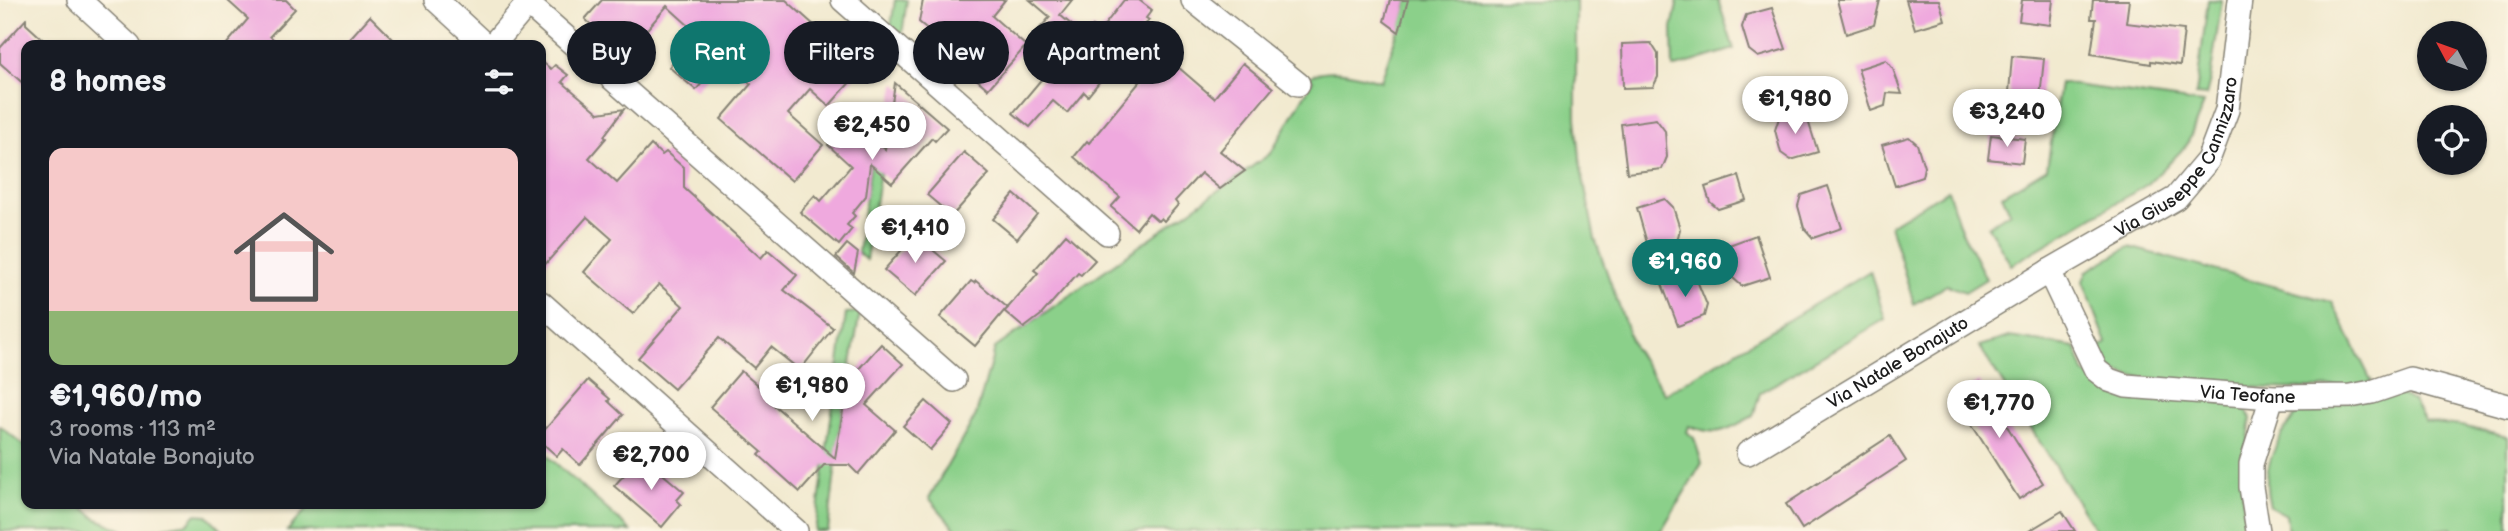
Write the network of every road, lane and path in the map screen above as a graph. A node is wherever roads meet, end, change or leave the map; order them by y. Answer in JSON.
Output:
{"nodes":[{"id":1,"x":79,"y":0,"type":"edge"},
{"id":2,"x":436,"y":0,"type":"edge"},
{"id":3,"x":843,"y":0,"type":"edge"},
{"id":4,"x":1193,"y":0,"type":"edge"},
{"id":5,"x":2240,"y":0,"type":"edge"},
{"id":6,"x":530,"y":2,"type":"edge"},
{"id":7,"x":122,"y":40,"type":"edge"},
{"id":8,"x":479,"y":40,"type":"edge"},
{"id":9,"x":497,"y":40,"type":"edge"},
{"id":10,"x":1297,"y":85,"type":"dead end"},
{"id":11,"x":1107,"y":233,"type":"dead end"},
{"id":12,"x":2049,"y":271,"type":"junction"},
{"id":13,"x":546,"y":307,"type":"edge"},
{"id":14,"x":954,"y":380,"type":"dead end"},
{"id":15,"x":2272,"y":397,"type":"junction"},
{"id":16,"x":2508,"y":406,"type":"edge"},
{"id":17,"x":1748,"y":453,"type":"dead end"},
{"id":18,"x":796,"y":531,"type":"edge"},
{"id":19,"x":2258,"y":531,"type":"edge"}],
"edges":[{"from":1,"to":7,"type":"street"},
{"from":2,"to":8,"type":"street"},
{"from":3,"to":11,"type":"street"},
{"from":4,"to":10,"type":"street"},
{"from":5,"to":12,"type":"street","name":"Via Giuseppe Cannizzaro"},
{"from":6,"to":9,"type":"street"},
{"from":6,"to":14,"type":"street"},
{"from":12,"to":15,"type":"street","name":"Via Teofane"},
{"from":12,"to":17,"type":"street","name":"Via Natale Bonajuto"},
{"from":13,"to":18,"type":"street"},
{"from":15,"to":16,"type":"street","name":"Via Teofane"},
{"from":15,"to":19,"type":"street"}]}
